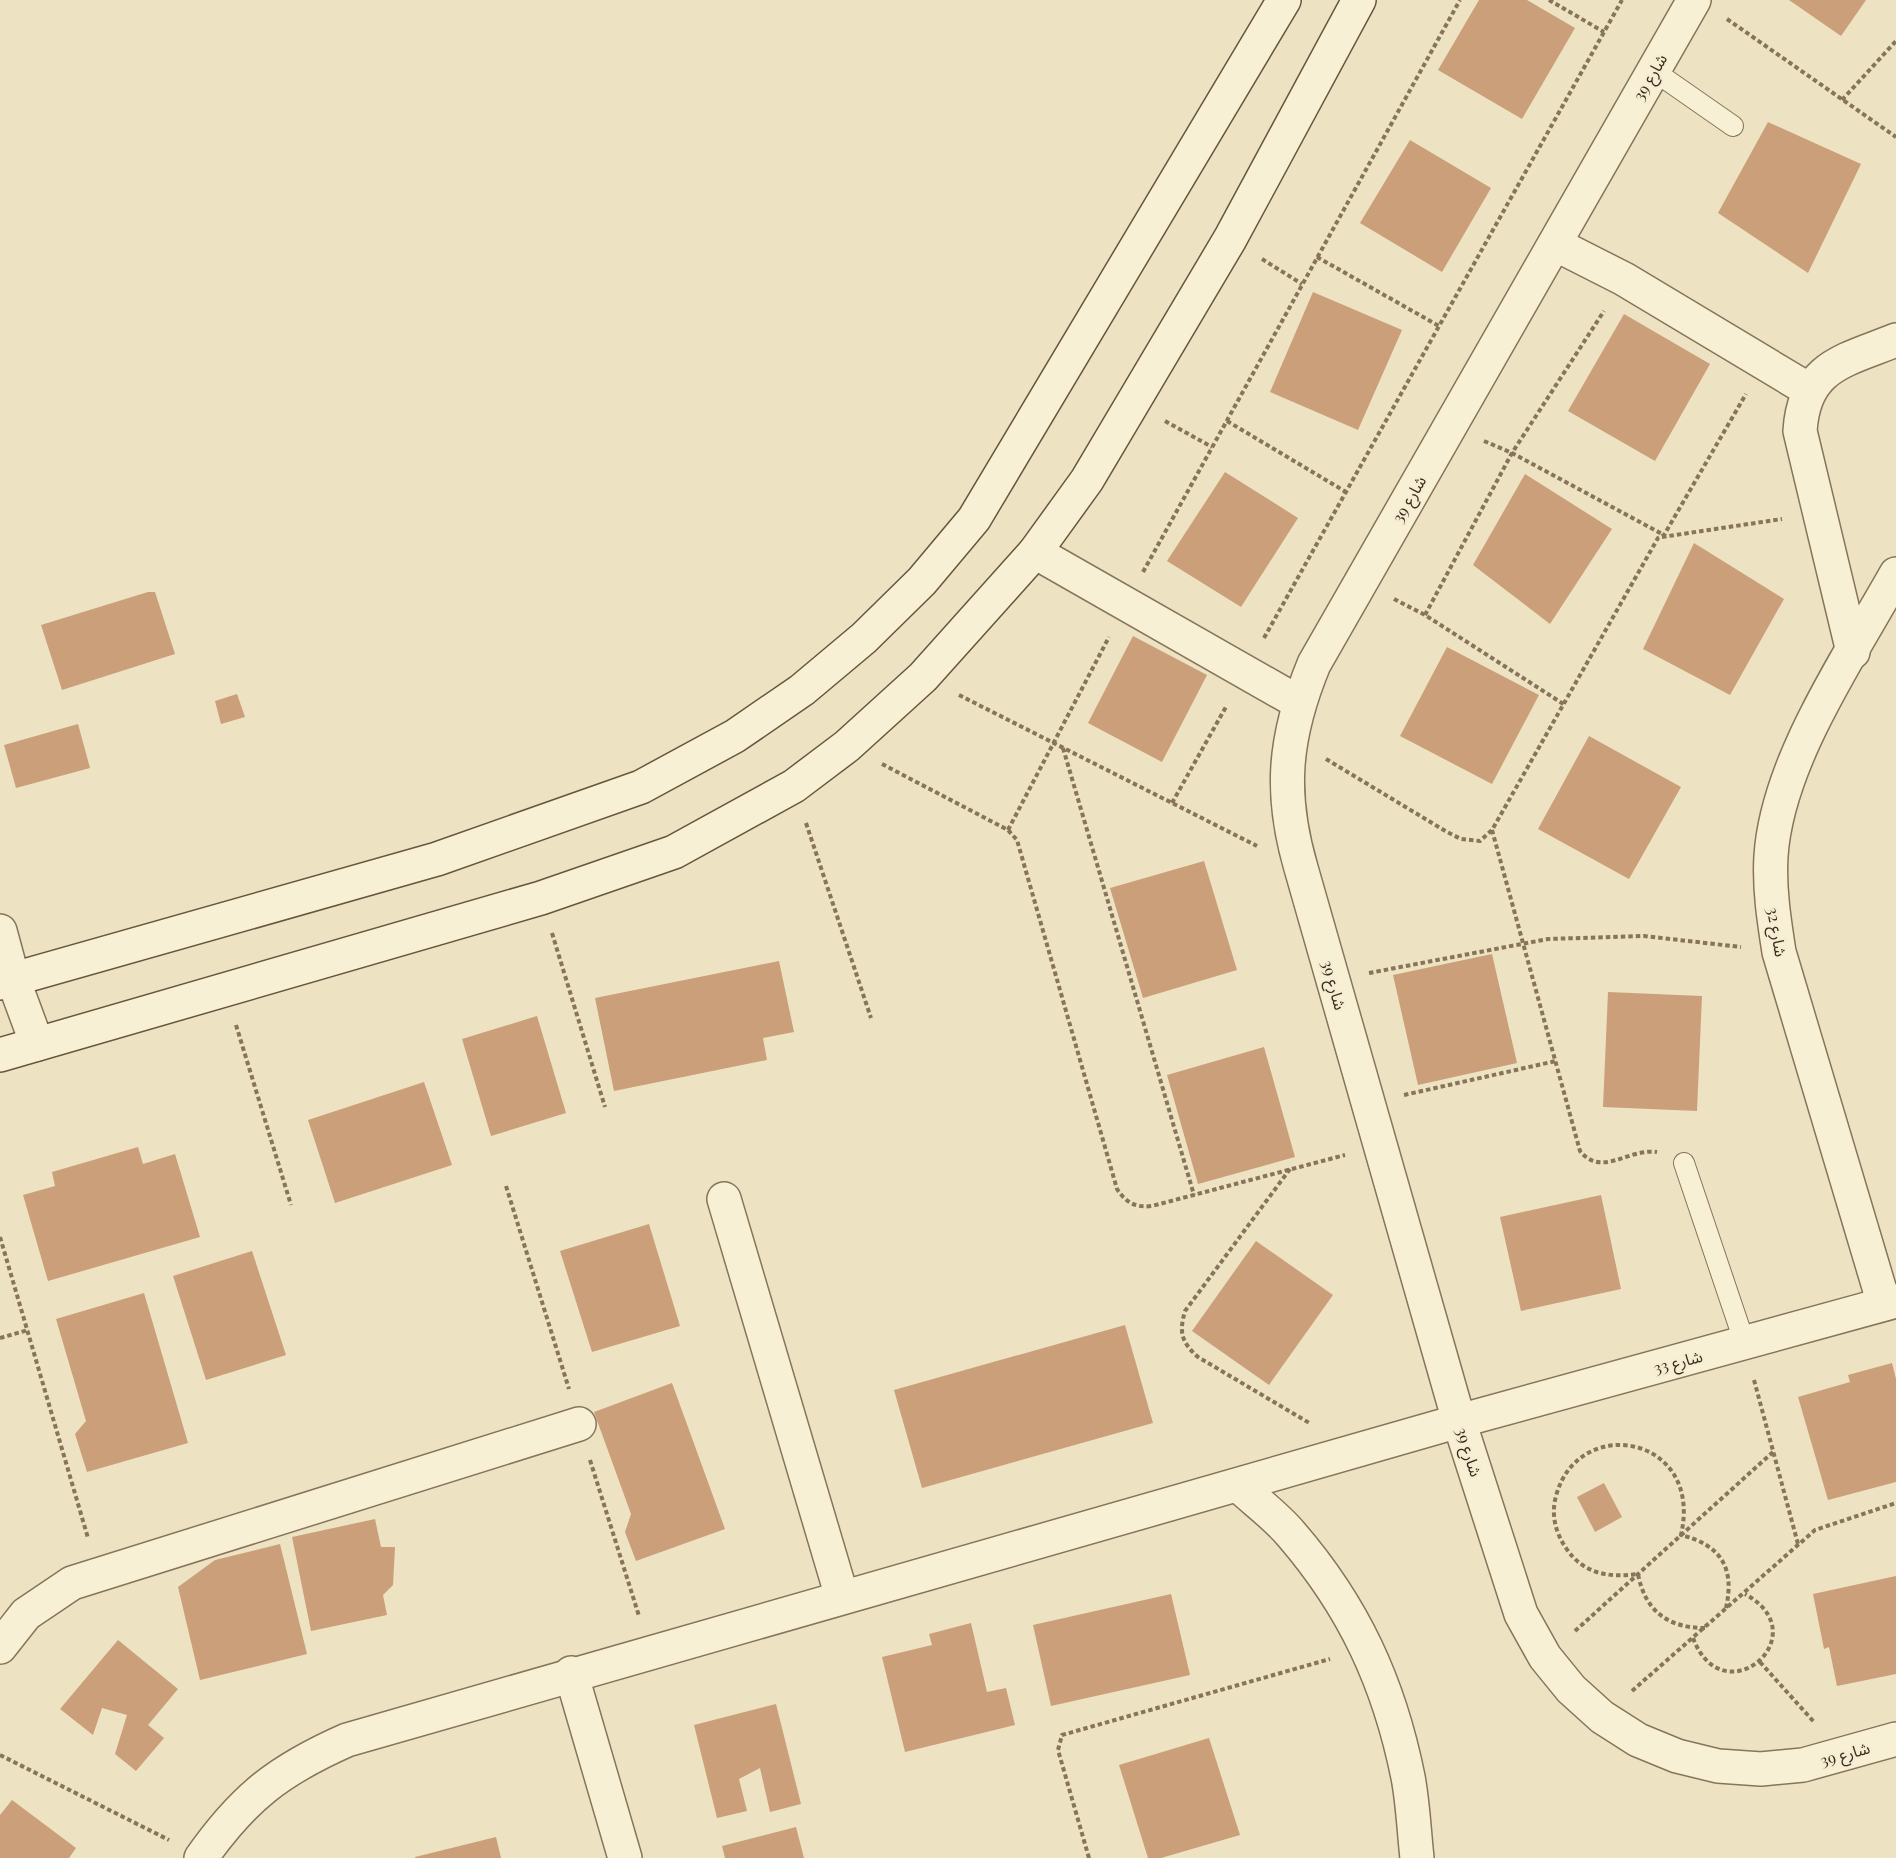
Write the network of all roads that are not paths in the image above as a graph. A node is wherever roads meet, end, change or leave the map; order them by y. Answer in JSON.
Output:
{"nodes":[{"id":1,"x":1284,"y":0,"type":"edge"},
{"id":2,"x":1359,"y":0,"type":"edge"},
{"id":3,"x":1706,"y":7,"type":"edge"},
{"id":4,"x":1654,"y":71,"type":"junction"},
{"id":5,"x":1733,"y":126,"type":"dead end"},
{"id":6,"x":1554,"y":244,"type":"junction"},
{"id":7,"x":1896,"y":340,"type":"edge"},
{"id":8,"x":1809,"y":390,"type":"junction"},
{"id":9,"x":1035,"y":552,"type":"junction"},
{"id":10,"x":1896,"y":574,"type":"edge"},
{"id":11,"x":1853,"y":652,"type":"junction"},
{"id":12,"x":1298,"y":702,"type":"junction"},
{"id":13,"x":0,"y":932,"type":"edge"},
{"id":14,"x":7,"y":981,"type":"edge"},
{"id":15,"x":37,"y":1044,"type":"junction"},
{"id":16,"x":0,"y":1054,"type":"edge"},
{"id":17,"x":1684,"y":1163,"type":"road end"},
{"id":18,"x":724,"y":1199,"type":"dead end"},
{"id":19,"x":1890,"y":1303,"type":"edge"},
{"id":20,"x":1744,"y":1344,"type":"junction"},
{"id":21,"x":1459,"y":1421,"type":"junction"},
{"id":22,"x":579,"y":1424,"type":"dead end"},
{"id":23,"x":1238,"y":1485,"type":"junction"},
{"id":24,"x":842,"y":1597,"type":"junction"},
{"id":25,"x":0,"y":1647,"type":"edge"},
{"id":26,"x":571,"y":1673,"type":"junction"},
{"id":27,"x":1896,"y":1739,"type":"edge"},
{"id":28,"x":202,"y":1857,"type":"edge"},
{"id":29,"x":625,"y":1858,"type":"edge"},
{"id":30,"x":1417,"y":1858,"type":"edge"}],
"edges":[{"from":1,"to":14,"type":"street"},
{"from":2,"to":9,"type":"street"},
{"from":3,"to":4,"type":"street","name":"شارع 39"},
{"from":4,"to":5,"type":"lane"},
{"from":4,"to":6,"type":"street","name":"شارع 39"},
{"from":6,"to":8,"type":"street"},
{"from":6,"to":12,"type":"street","name":"شارع 39"},
{"from":7,"to":8,"type":"street"},
{"from":8,"to":11,"type":"street"},
{"from":9,"to":12,"type":"street"},
{"from":9,"to":15,"type":"street"},
{"from":10,"to":11,"type":"street","name":"شارع 32"},
{"from":11,"to":19,"type":"street","name":"شارع 32"},
{"from":12,"to":21,"type":"street","name":"شارع 39"},
{"from":13,"to":14,"type":"street"},
{"from":14,"to":15,"type":"street"},
{"from":15,"to":16,"type":"street"},
{"from":17,"to":20,"type":"lane"},
{"from":18,"to":24,"type":"street"},
{"from":19,"to":20,"type":"street","name":"شارع 33"},
{"from":20,"to":21,"type":"street","name":"شارع 33"},
{"from":21,"to":23,"type":"street","name":"شارع 33"},
{"from":21,"to":27,"type":"street","name":"شارع 39"},
{"from":22,"to":25,"type":"street"},
{"from":23,"to":24,"type":"street","name":"شارع 33"},
{"from":23,"to":30,"type":"street"},
{"from":24,"to":26,"type":"street","name":"شارع 33"},
{"from":26,"to":28,"type":"street","name":"شارع 33"},
{"from":26,"to":29,"type":"street"}]}
